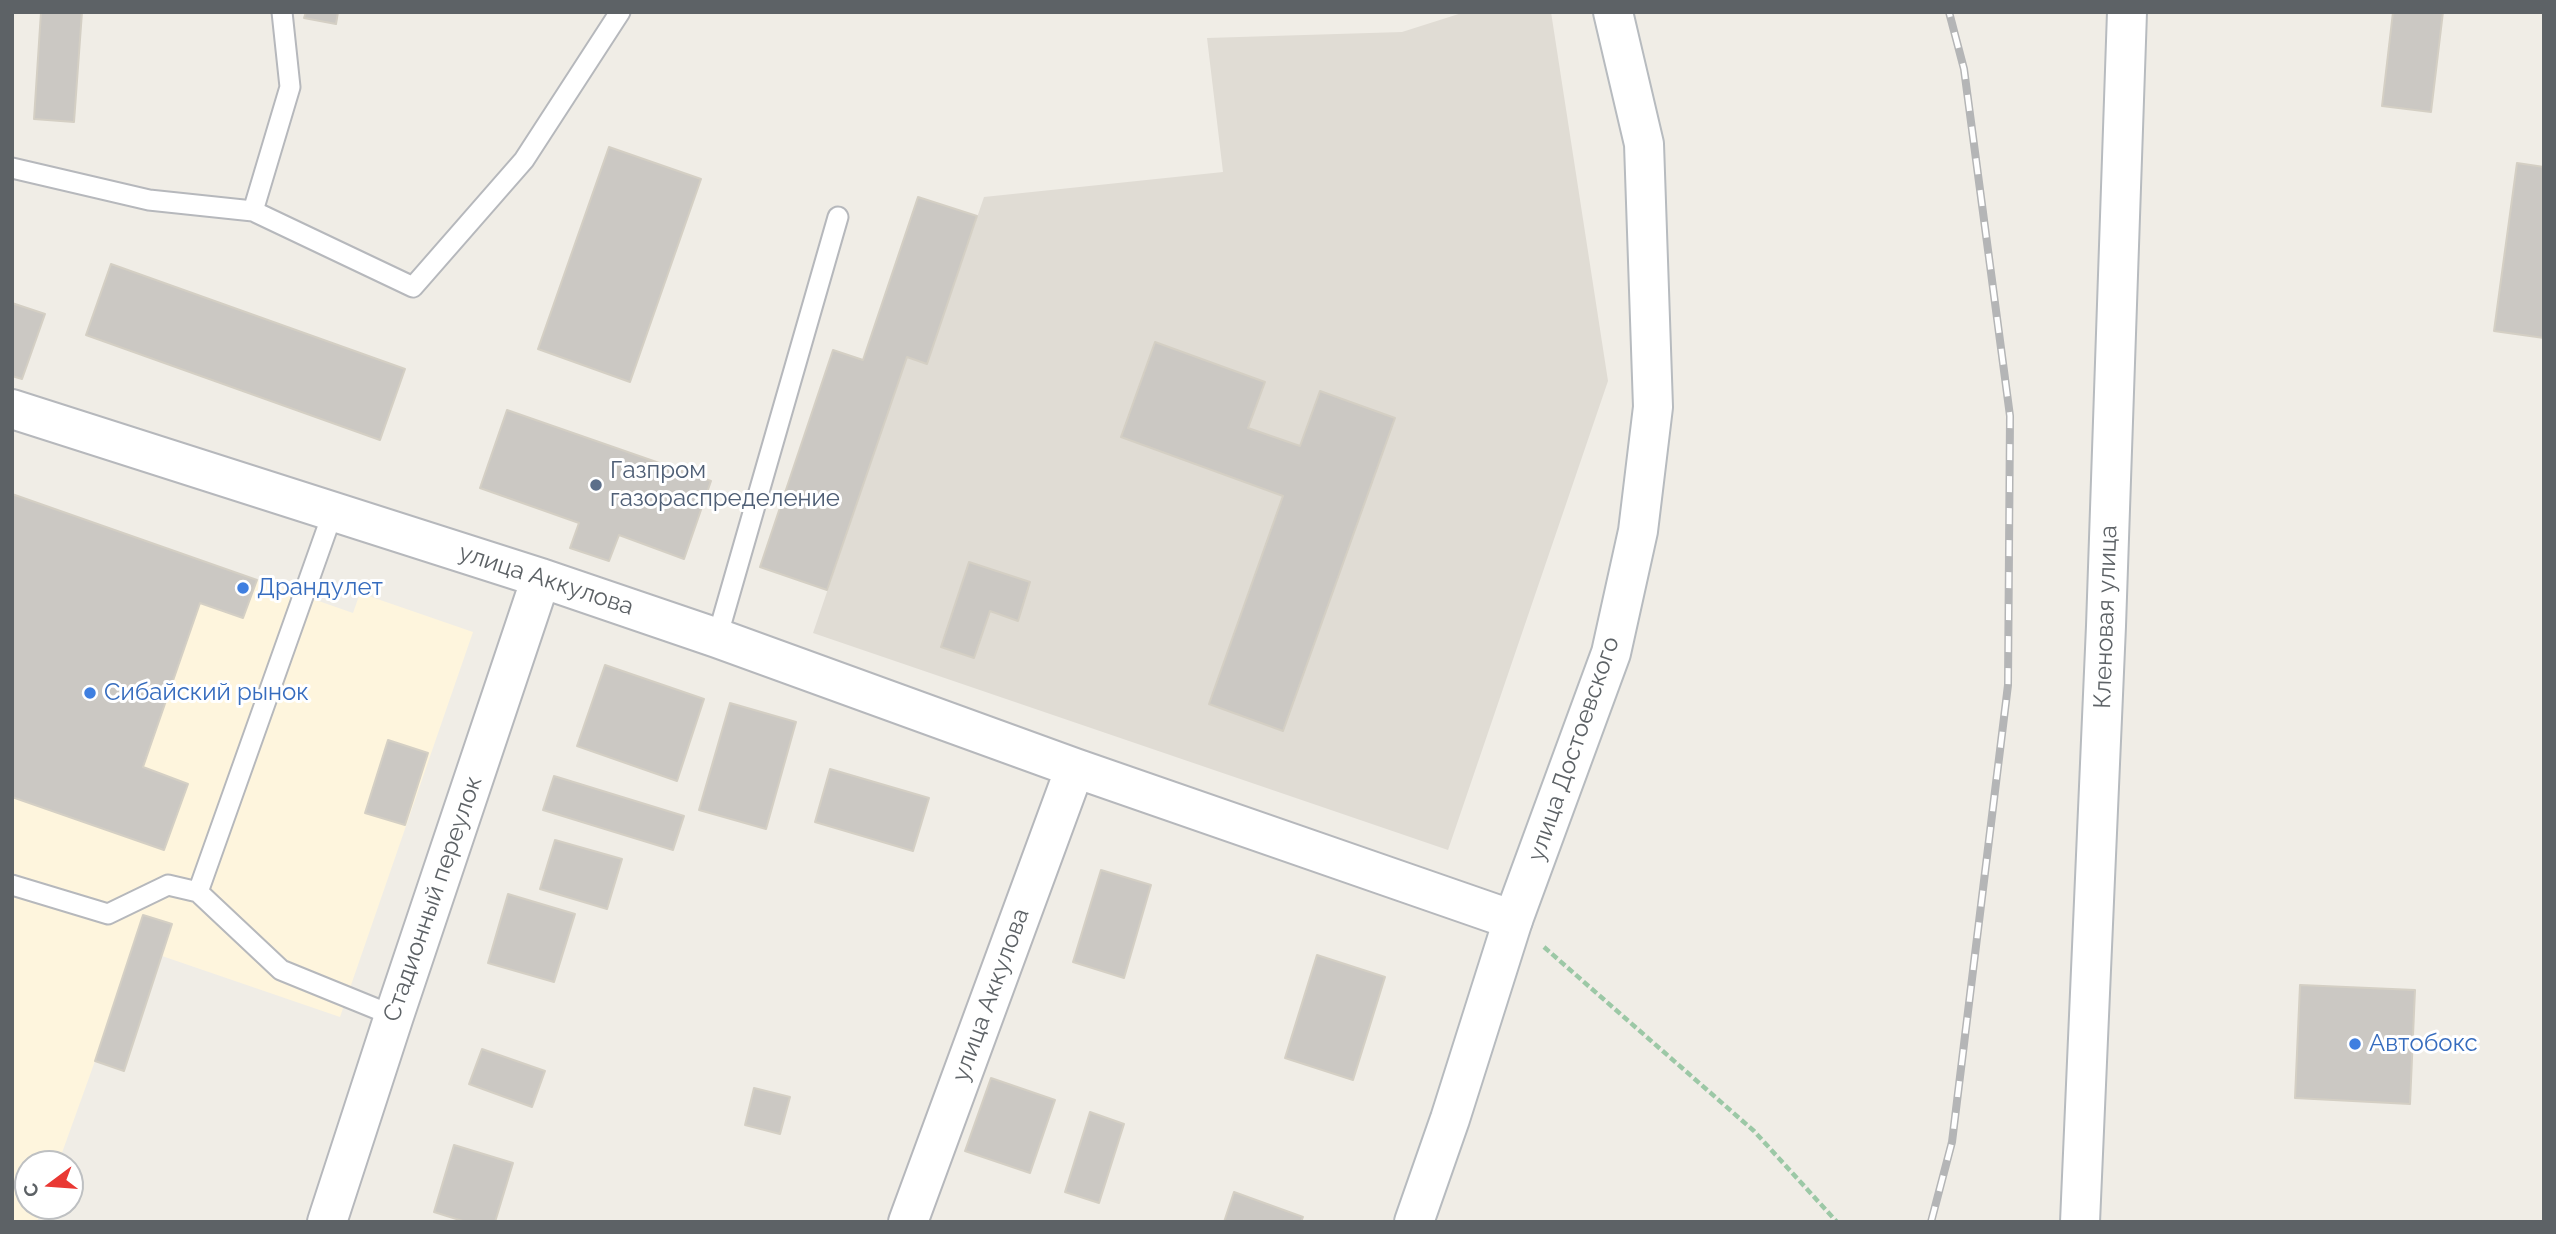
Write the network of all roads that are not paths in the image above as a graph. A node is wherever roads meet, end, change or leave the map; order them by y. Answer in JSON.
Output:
{"nodes":[{"id":1,"x":282,"y":12,"type":"edge"},
{"id":2,"x":620,"y":12,"type":"edge"},
{"id":3,"x":1613,"y":12,"type":"edge"},
{"id":4,"x":2127,"y":12,"type":"edge"},
{"id":5,"x":12,"y":168,"type":"edge"},
{"id":6,"x":253,"y":211,"type":"junction"},
{"id":7,"x":838,"y":217,"type":"dead end"},
{"id":8,"x":12,"y":409,"type":"edge"},
{"id":9,"x":333,"y":512,"type":"junction"},
{"id":10,"x":541,"y":578,"type":"junction"},
{"id":11,"x":717,"y":638,"type":"junction"},
{"id":12,"x":1075,"y":768,"type":"junction"},
{"id":13,"x":12,"y":885,"type":"edge"},
{"id":14,"x":198,"y":892,"type":"junction"},
{"id":15,"x":1513,"y":920,"type":"junction"},
{"id":16,"x":394,"y":1016,"type":"junction"},
{"id":17,"x":327,"y":1222,"type":"edge"},
{"id":18,"x":908,"y":1222,"type":"edge"},
{"id":19,"x":1414,"y":1222,"type":"edge"},
{"id":20,"x":2080,"y":1222,"type":"edge"}],
"edges":[{"from":1,"to":6,"type":"lane"},
{"from":2,"to":6,"type":"lane"},
{"from":3,"to":15,"type":"street","name":"улица Достоевского"},
{"from":4,"to":20,"type":"street","name":"Кленовая улица"},
{"from":5,"to":6,"type":"lane"},
{"from":7,"to":11,"type":"lane"},
{"from":8,"to":9,"type":"street","name":"улица Аккулова"},
{"from":9,"to":10,"type":"street","name":"улица Аккулова"},
{"from":9,"to":14,"type":"lane"},
{"from":10,"to":11,"type":"street","name":"улица Аккулова"},
{"from":10,"to":16,"type":"street","name":"Стадионный переулок"},
{"from":11,"to":12,"type":"street","name":"улица Аккулова"},
{"from":12,"to":15,"type":"street","name":"улица Аккулова"},
{"from":12,"to":18,"type":"street","name":"улица Аккулова"},
{"from":13,"to":14,"type":"lane"},
{"from":14,"to":16,"type":"lane"},
{"from":15,"to":19,"type":"street","name":"улица Достоевского"},
{"from":16,"to":17,"type":"street","name":"Стадионный переулок"}]}
